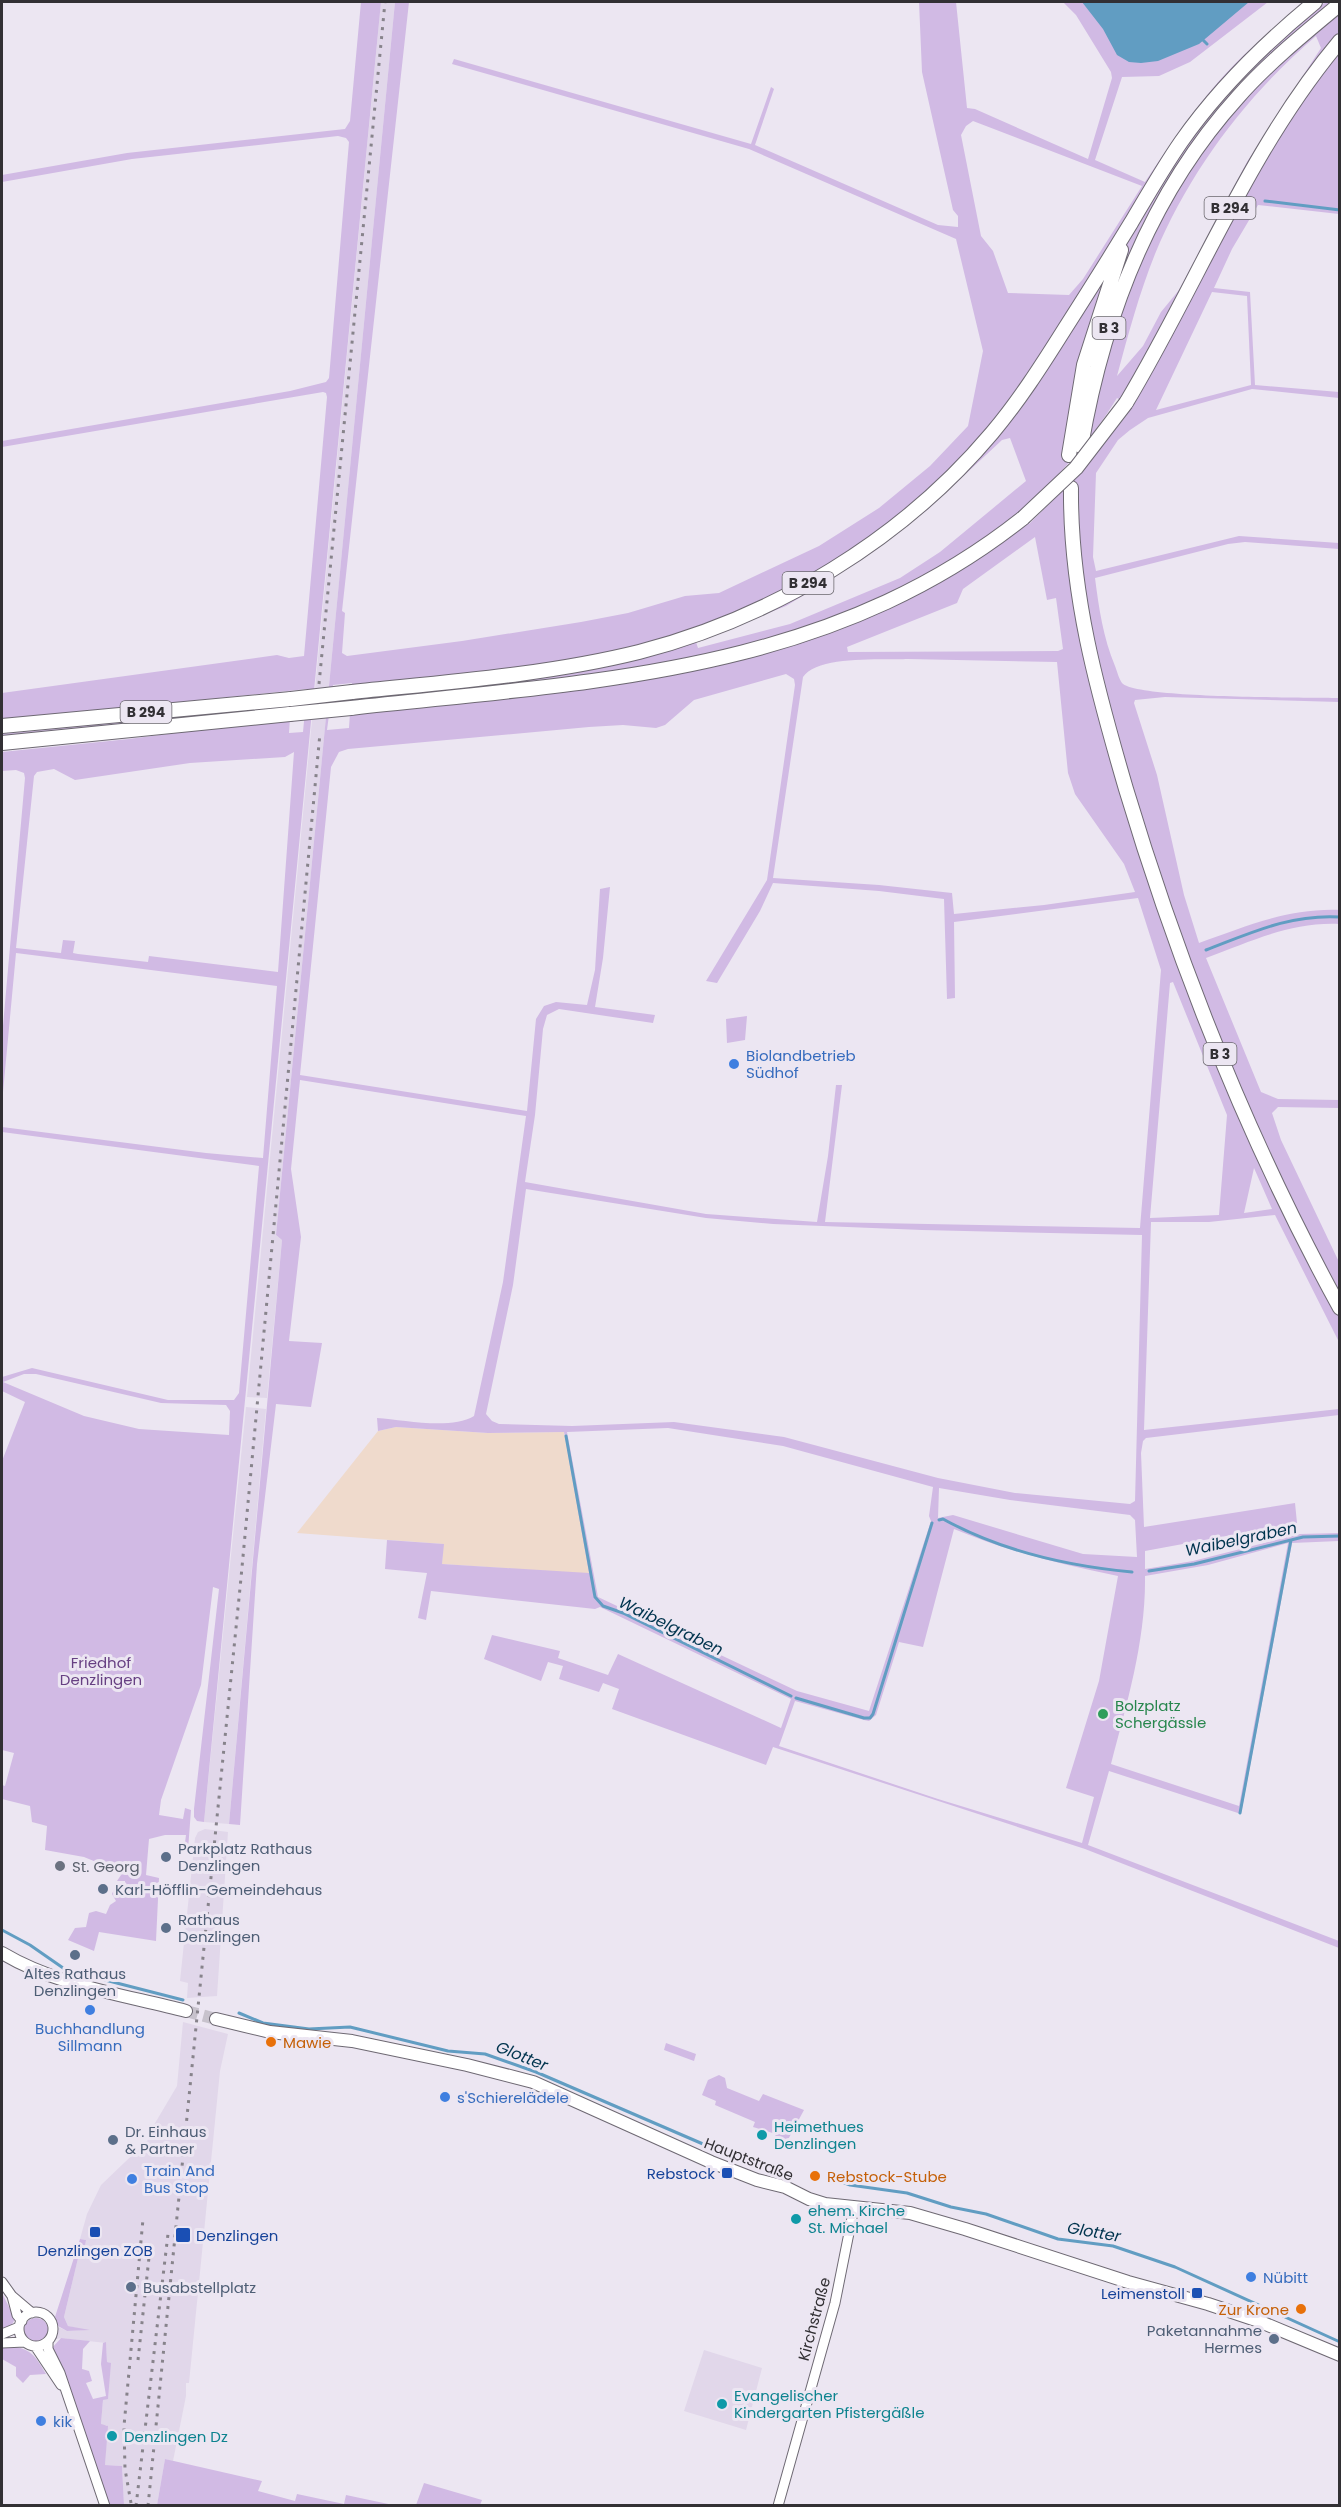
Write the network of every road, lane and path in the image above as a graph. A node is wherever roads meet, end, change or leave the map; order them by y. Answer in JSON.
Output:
{"nodes":[{"id":1,"x":1315,"y":2,"type":"edge"},
{"id":2,"x":1340,"y":4,"type":"edge"},
{"id":3,"x":1340,"y":41,"type":"edge"},
{"id":4,"x":1130,"y":225,"type":"junction"},
{"id":5,"x":1081,"y":446,"type":"dead end"},
{"id":6,"x":1069,"y":455,"type":"dead end"},
{"id":7,"x":1071,"y":488,"type":"dead end"},
{"id":8,"x":2,"y":726,"type":"edge"},
{"id":9,"x":2,"y":743,"type":"edge"},
{"id":10,"x":1340,"y":1308,"type":"edge"},
{"id":11,"x":2,"y":1953,"type":"edge"},
{"id":12,"x":186,"y":2012,"type":"tunnel mouth"},
{"id":13,"x":216,"y":2019,"type":"tunnel mouth"},
{"id":14,"x":854,"y":2208,"type":"junction"},
{"id":15,"x":2,"y":2282,"type":"edge"},
{"id":16,"x":12,"y":2296,"type":"junction"},
{"id":17,"x":32,"y":2313,"type":"junction"},
{"id":18,"x":20,"y":2324,"type":"junction"},
{"id":19,"x":2,"y":2334,"type":"edge"},
{"id":20,"x":48,"y":2341,"type":"junction"},
{"id":21,"x":25,"y":2342,"type":"junction"},
{"id":22,"x":2,"y":2343,"type":"edge"},
{"id":23,"x":35,"y":2346,"type":"junction"},
{"id":24,"x":1340,"y":2355,"type":"edge"},
{"id":25,"x":66,"y":2392,"type":"junction"},
{"id":26,"x":105,"y":2505,"type":"edge"},
{"id":27,"x":778,"y":2505,"type":"edge"}],
"edges":[{"from":1,"to":4,"type":"highway","number":"B 3"},
{"from":2,"to":5,"type":"highway","number":"B 3"},
{"from":3,"to":9,"type":"highway","number":"B 294","bridge":true},
{"from":4,"to":6,"type":"highway","number":"B 3"},
{"from":4,"to":8,"type":"highway","number":"B 294","bridge":true},
{"from":7,"to":10,"type":"highway","number":"B 3"},
{"from":11,"to":12,"type":"main road"},
{"from":13,"to":14,"type":"main road","name":"Hauptstraße"},
{"from":14,"to":24,"type":"main road","name":"Hauptstraße"},
{"from":14,"to":27,"type":"street","name":"Kirchstraße"},
{"from":15,"to":16,"type":"street"},
{"from":16,"to":17,"type":"street"},
{"from":16,"to":18,"type":"street"},
{"from":17,"to":18,"type":"street"},
{"from":17,"to":20,"type":"street"},
{"from":18,"to":19,"type":"street"},
{"from":18,"to":21,"type":"street"},
{"from":20,"to":23,"type":"street"},
{"from":20,"to":25,"type":"street"},
{"from":21,"to":22,"type":"street"},
{"from":21,"to":23,"type":"street"},
{"from":23,"to":25,"type":"street"},
{"from":25,"to":26,"type":"street"}]}
